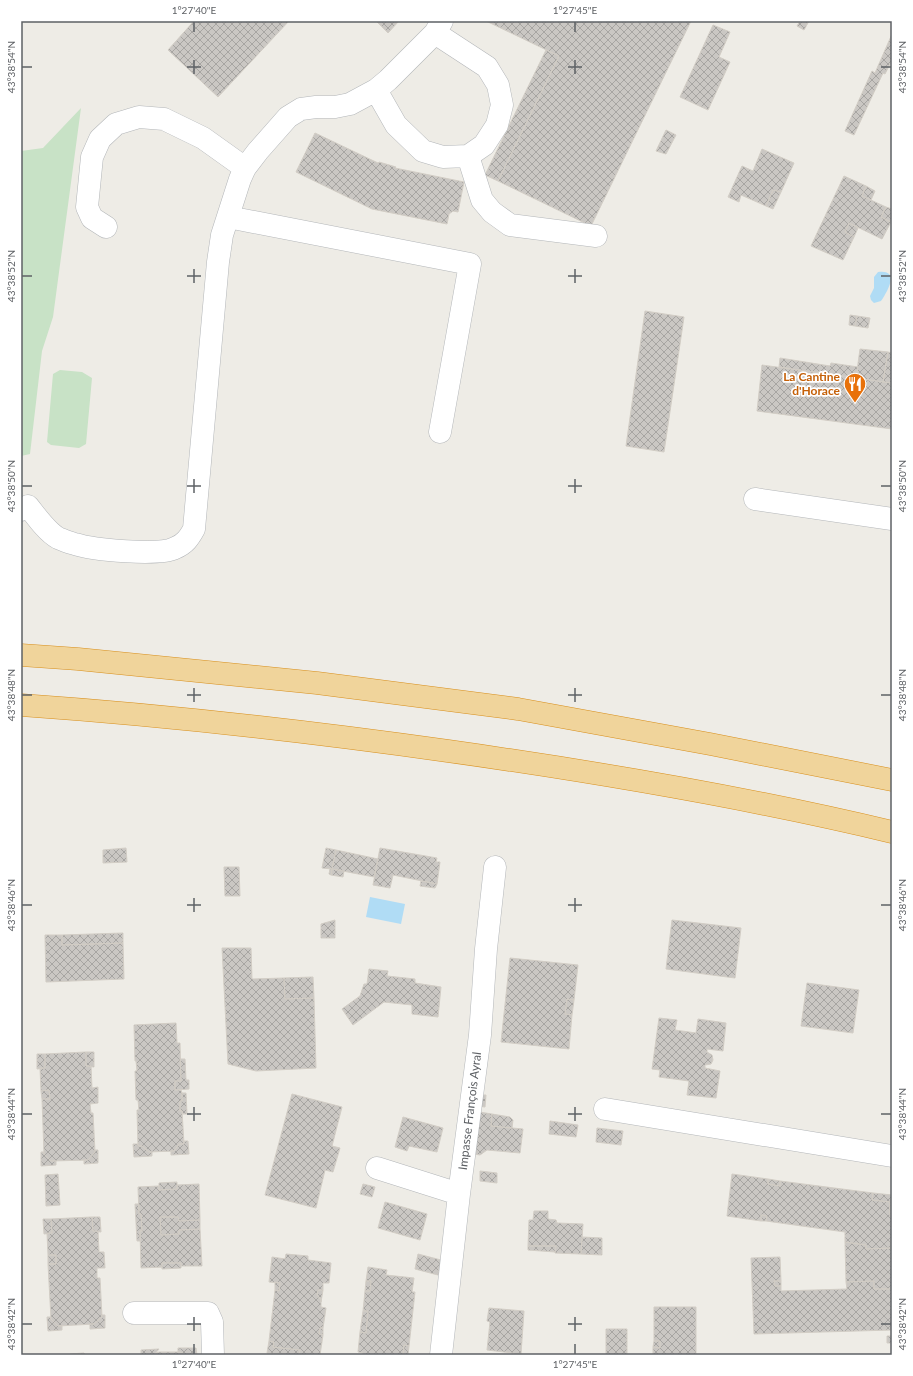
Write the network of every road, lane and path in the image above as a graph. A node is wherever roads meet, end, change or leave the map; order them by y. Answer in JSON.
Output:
{"nodes":[{"id":1,"x":439,"y":27,"type":"edge"},
{"id":2,"x":376,"y":90,"type":"junction"},
{"id":3,"x":468,"y":156,"type":"junction"},
{"id":4,"x":245,"y":168,"type":"junction"},
{"id":5,"x":228,"y":217,"type":"junction"},
{"id":6,"x":106,"y":227,"type":"dead end"},
{"id":7,"x":596,"y":236,"type":"dead end"},
{"id":8,"x":440,"y":432,"type":"dead end"},
{"id":9,"x":755,"y":499,"type":"dead end"},
{"id":10,"x":25,"y":508,"type":"edge"},
{"id":11,"x":892,"y":519,"type":"edge"},
{"id":12,"x":21,"y":655,"type":"edge"},
{"id":13,"x":21,"y":705,"type":"edge"},
{"id":14,"x":892,"y":780,"type":"edge"},
{"id":15,"x":892,"y":832,"type":"edge"},
{"id":16,"x":495,"y":867,"type":"dead end"},
{"id":17,"x":605,"y":1109,"type":"dead end"},
{"id":18,"x":892,"y":1156,"type":"edge"},
{"id":19,"x":377,"y":1168,"type":"dead end"},
{"id":20,"x":459,"y":1194,"type":"junction"},
{"id":21,"x":134,"y":1313,"type":"dead end"},
{"id":22,"x":212,"y":1355,"type":"edge"},
{"id":23,"x":441,"y":1355,"type":"edge"}],
"edges":[{"from":1,"to":2,"type":"street"},
{"from":1,"to":3,"type":"street"},
{"from":2,"to":3,"type":"street"},
{"from":2,"to":4,"type":"street"},
{"from":3,"to":7,"type":"street"},
{"from":4,"to":5,"type":"street"},
{"from":4,"to":6,"type":"street"},
{"from":5,"to":8,"type":"street"},
{"from":5,"to":10,"type":"street"},
{"from":9,"to":11,"type":"street"},
{"from":12,"to":14,"type":"highway"},
{"from":13,"to":15,"type":"highway"},
{"from":16,"to":20,"type":"street","name":"Impasse François Ayral"},
{"from":17,"to":18,"type":"street"},
{"from":19,"to":20,"type":"street"},
{"from":20,"to":23,"type":"street","name":"Impasse François Ayral"},
{"from":21,"to":22,"type":"street"}]}
